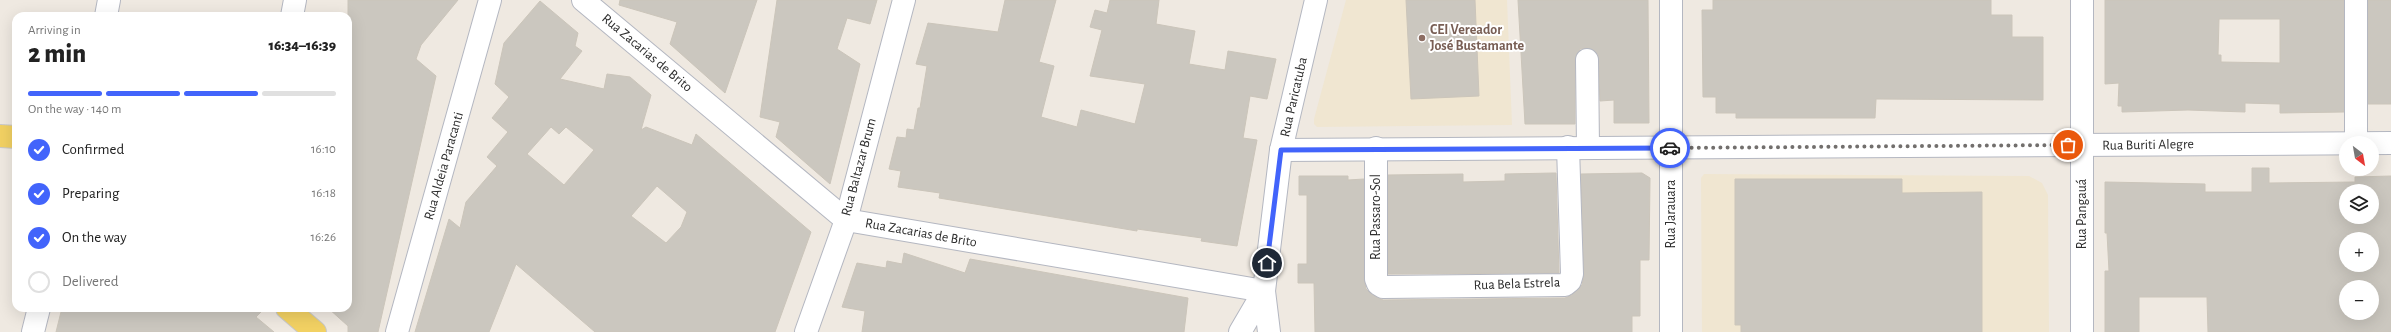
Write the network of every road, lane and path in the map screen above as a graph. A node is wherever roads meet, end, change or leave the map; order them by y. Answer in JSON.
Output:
{"nodes":[{"id":1,"x":109,"y":0,"type":"edge"},
{"id":2,"x":295,"y":0,"type":"edge"},
{"id":3,"x":490,"y":0,"type":"edge"},
{"id":4,"x":583,"y":0,"type":"edge"},
{"id":5,"x":904,"y":0,"type":"edge"},
{"id":6,"x":1316,"y":0,"type":"edge"},
{"id":7,"x":1671,"y":0,"type":"edge"},
{"id":8,"x":2082,"y":0,"type":"edge"},
{"id":9,"x":2356,"y":0,"type":"edge"},
{"id":10,"x":107,"y":12,"type":"edge"},
{"id":11,"x":293,"y":12,"type":"edge"},
{"id":12,"x":1587,"y":60,"type":"dead end"},
{"id":13,"x":0,"y":136,"type":"edge"},
{"id":14,"x":2356,"y":136,"type":"edge"},
{"id":15,"x":12,"y":137,"type":"edge"},
{"id":16,"x":2339,"y":143,"type":"edge"},
{"id":17,"x":2379,"y":143,"type":"edge"},
{"id":18,"x":2391,"y":143,"type":"edge"},
{"id":19,"x":2082,"y":145,"type":"junction"},
{"id":20,"x":1578,"y":147,"type":"junction"},
{"id":21,"x":1376,"y":148,"type":"junction"},
{"id":22,"x":1670,"y":148,"type":"junction"},
{"id":23,"x":1281,"y":150,"type":"junction"},
{"id":24,"x":846,"y":220,"type":"junction"},
{"id":25,"x":1378,"y":284,"type":"joint"},
{"id":26,"x":1264,"y":291,"type":"junction"},
{"id":27,"x":38,"y":312,"type":"edge"},
{"id":28,"x":292,"y":312,"type":"edge"},
{"id":29,"x":34,"y":332,"type":"edge"},
{"id":30,"x":315,"y":332,"type":"edge"},
{"id":31,"x":397,"y":332,"type":"edge"},
{"id":32,"x":806,"y":332,"type":"edge"},
{"id":33,"x":1240,"y":332,"type":"edge"},
{"id":34,"x":1269,"y":332,"type":"edge"},
{"id":35,"x":1671,"y":332,"type":"edge"},
{"id":36,"x":2082,"y":332,"type":"edge"}],
"edges":[{"from":1,"to":10,"type":"street"},
{"from":2,"to":11,"type":"street"},
{"from":3,"to":31,"type":"street","name":"Rua Aldeia Paracanti"},
{"from":4,"to":24,"type":"street","name":"Rua Zacarias de Brito"},
{"from":5,"to":24,"type":"street","name":"Rua Baltazar Brum"},
{"from":6,"to":23,"type":"street","name":"Rua Paricatuba"},
{"from":7,"to":22,"type":"street","name":"Rua Jarauara"},
{"from":8,"to":19,"type":"street","name":"Rua Pangauá"},
{"from":9,"to":14,"type":"street"},
{"from":12,"to":20,"type":"street"},
{"from":13,"to":15,"type":"main road"},
{"from":16,"to":19,"type":"street","name":"Rua Buriti Alegre"},
{"from":17,"to":18,"type":"street","name":"Rua Buriti Alegre"},
{"from":19,"to":22,"type":"street","name":"Rua Buriti Alegre"},
{"from":19,"to":36,"type":"street","name":"Rua Pangauá"},
{"from":20,"to":21,"type":"street","name":"Rua Buriti Alegre"},
{"from":20,"to":22,"type":"street","name":"Rua Buriti Alegre"},
{"from":20,"to":25,"type":"street","name":"Rua Bela Estrela"},
{"from":21,"to":23,"type":"street","name":"Rua Buriti Alegre"},
{"from":21,"to":25,"type":"street","name":"Rua Passaro-Sol"},
{"from":22,"to":35,"type":"street","name":"Rua Jarauara"},
{"from":23,"to":26,"type":"street","name":"Rua Paricatuba"},
{"from":24,"to":26,"type":"street","name":"Rua Zacarias de Brito"},
{"from":24,"to":32,"type":"street","name":"Rua Baltazar Brum"},
{"from":26,"to":33,"type":"street"},
{"from":26,"to":34,"type":"street"},
{"from":27,"to":29,"type":"street"},
{"from":28,"to":30,"type":"main road"}]}
